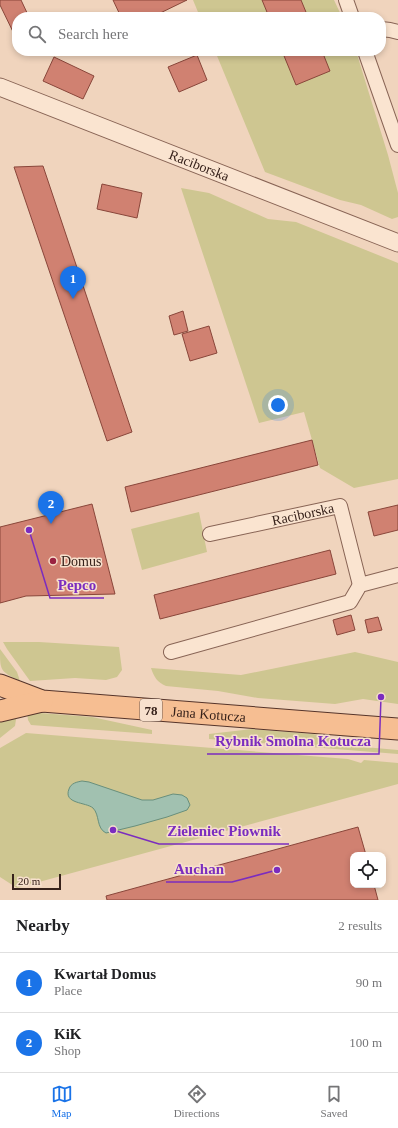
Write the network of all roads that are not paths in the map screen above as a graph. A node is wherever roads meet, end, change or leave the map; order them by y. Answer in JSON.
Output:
{"nodes":[{"id":1,"x":346,"y":0,"type":"edge"},
{"id":2,"x":350,"y":12,"type":"edge"},
{"id":3,"x":386,"y":30,"type":"edge"},
{"id":4,"x":398,"y":32,"type":"edge"},
{"id":5,"x":367,"y":56,"type":"edge"},
{"id":6,"x":0,"y":87,"type":"edge"},
{"id":7,"x":398,"y":145,"type":"edge"},
{"id":8,"x":398,"y":243,"type":"edge"},
{"id":9,"x":210,"y":534,"type":"dead end"},
{"id":10,"x":398,"y":575,"type":"edge"},
{"id":11,"x":360,"y":585,"type":"junction"},
{"id":12,"x":171,"y":652,"type":"dead end"},
{"id":13,"x":0,"y":685,"type":"edge"},
{"id":14,"x":42,"y":701,"type":"junction"},
{"id":15,"x":0,"y":711,"type":"edge"},
{"id":16,"x":398,"y":729,"type":"edge"}],
"edges":[{"from":1,"to":2,"type":"street"},
{"from":3,"to":4,"type":"street"},
{"from":5,"to":7,"type":"street"},
{"from":6,"to":8,"type":"street","name":"Raciborska"},
{"from":9,"to":11,"type":"street","name":"Raciborska"},
{"from":10,"to":11,"type":"street"},
{"from":11,"to":12,"type":"street"},
{"from":13,"to":14,"type":"main road","name":"Jana Kotucza","number":"78"},
{"from":14,"to":15,"type":"main road","name":"Jana Kotucza","number":"78"},
{"from":14,"to":16,"type":"main road","name":"Jana Kotucza","number":"78"}]}
